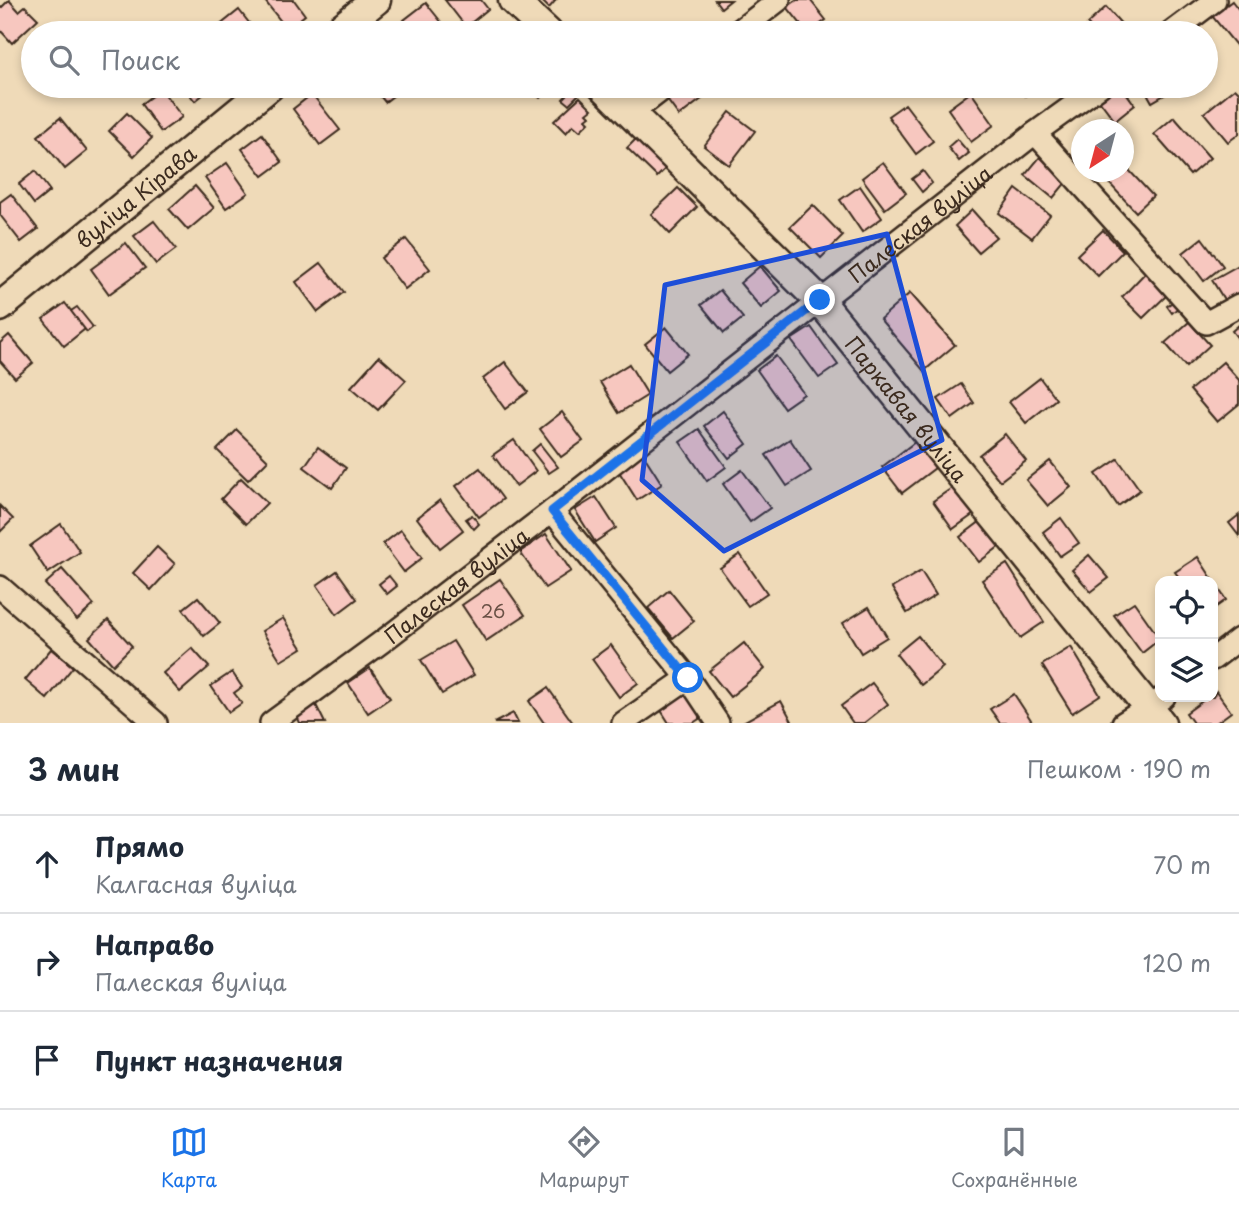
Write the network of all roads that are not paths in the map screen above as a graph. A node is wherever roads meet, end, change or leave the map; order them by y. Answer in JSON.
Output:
{"nodes":[{"id":1,"x":376,"y":0,"type":"edge"},
{"id":2,"x":513,"y":0,"type":"edge"},
{"id":3,"x":779,"y":0,"type":"edge"},
{"id":4,"x":1215,"y":0,"type":"edge"},
{"id":5,"x":350,"y":21,"type":"edge"},
{"id":6,"x":535,"y":21,"type":"edge"},
{"id":7,"x":752,"y":21,"type":"edge"},
{"id":8,"x":1187,"y":21,"type":"edge"},
{"id":9,"x":255,"y":98,"type":"edge"},
{"id":10,"x":616,"y":98,"type":"edge"},
{"id":11,"x":651,"y":98,"type":"edge"},
{"id":12,"x":1084,"y":98,"type":"edge"},
{"id":13,"x":632,"y":113,"type":"junction"},
{"id":14,"x":1035,"y":134,"type":"junction"},
{"id":15,"x":820,"y":300,"type":"junction"},
{"id":16,"x":1239,"y":305,"type":"edge"},
{"id":17,"x":0,"y":307,"type":"edge"},
{"id":18,"x":552,"y":511,"type":"junction"},
{"id":19,"x":0,"y":587,"type":"edge"},
{"id":20,"x":1239,"y":639,"type":"edge"},
{"id":21,"x":1218,"y":655,"type":"edge"},
{"id":22,"x":688,"y":678,"type":"junction"},
{"id":23,"x":1158,"y":709,"type":"edge"},
{"id":24,"x":156,"y":723,"type":"edge"},
{"id":25,"x":271,"y":723,"type":"edge"},
{"id":26,"x":623,"y":723,"type":"edge"},
{"id":27,"x":718,"y":723,"type":"edge"},
{"id":28,"x":1123,"y":723,"type":"edge"}],
"edges":[{"from":1,"to":5,"type":"main road"},
{"from":2,"to":6,"type":"main road"},
{"from":3,"to":7,"type":"street"},
{"from":4,"to":8,"type":"street"},
{"from":9,"to":17,"type":"main road","name":"вуліца Кірава"},
{"from":10,"to":13,"type":"main road","name":"Паркавая вуліца"},
{"from":11,"to":13,"type":"street"},
{"from":12,"to":14,"type":"street","name":"Палеская вуліца"},
{"from":13,"to":15,"type":"main road","name":"Паркавая вуліца"},
{"from":14,"to":15,"type":"street","name":"Палеская вуліца"},
{"from":14,"to":16,"type":"street"},
{"from":15,"to":18,"type":"street","name":"Палеская вуліца"},
{"from":15,"to":23,"type":"main road","name":"Паркавая вуліца"},
{"from":18,"to":22,"type":"street"},
{"from":18,"to":25,"type":"street","name":"Палеская вуліца"},
{"from":19,"to":24,"type":"street"},
{"from":20,"to":21,"type":"street"},
{"from":22,"to":26,"type":"street"},
{"from":22,"to":27,"type":"street"},
{"from":23,"to":28,"type":"street"}]}
